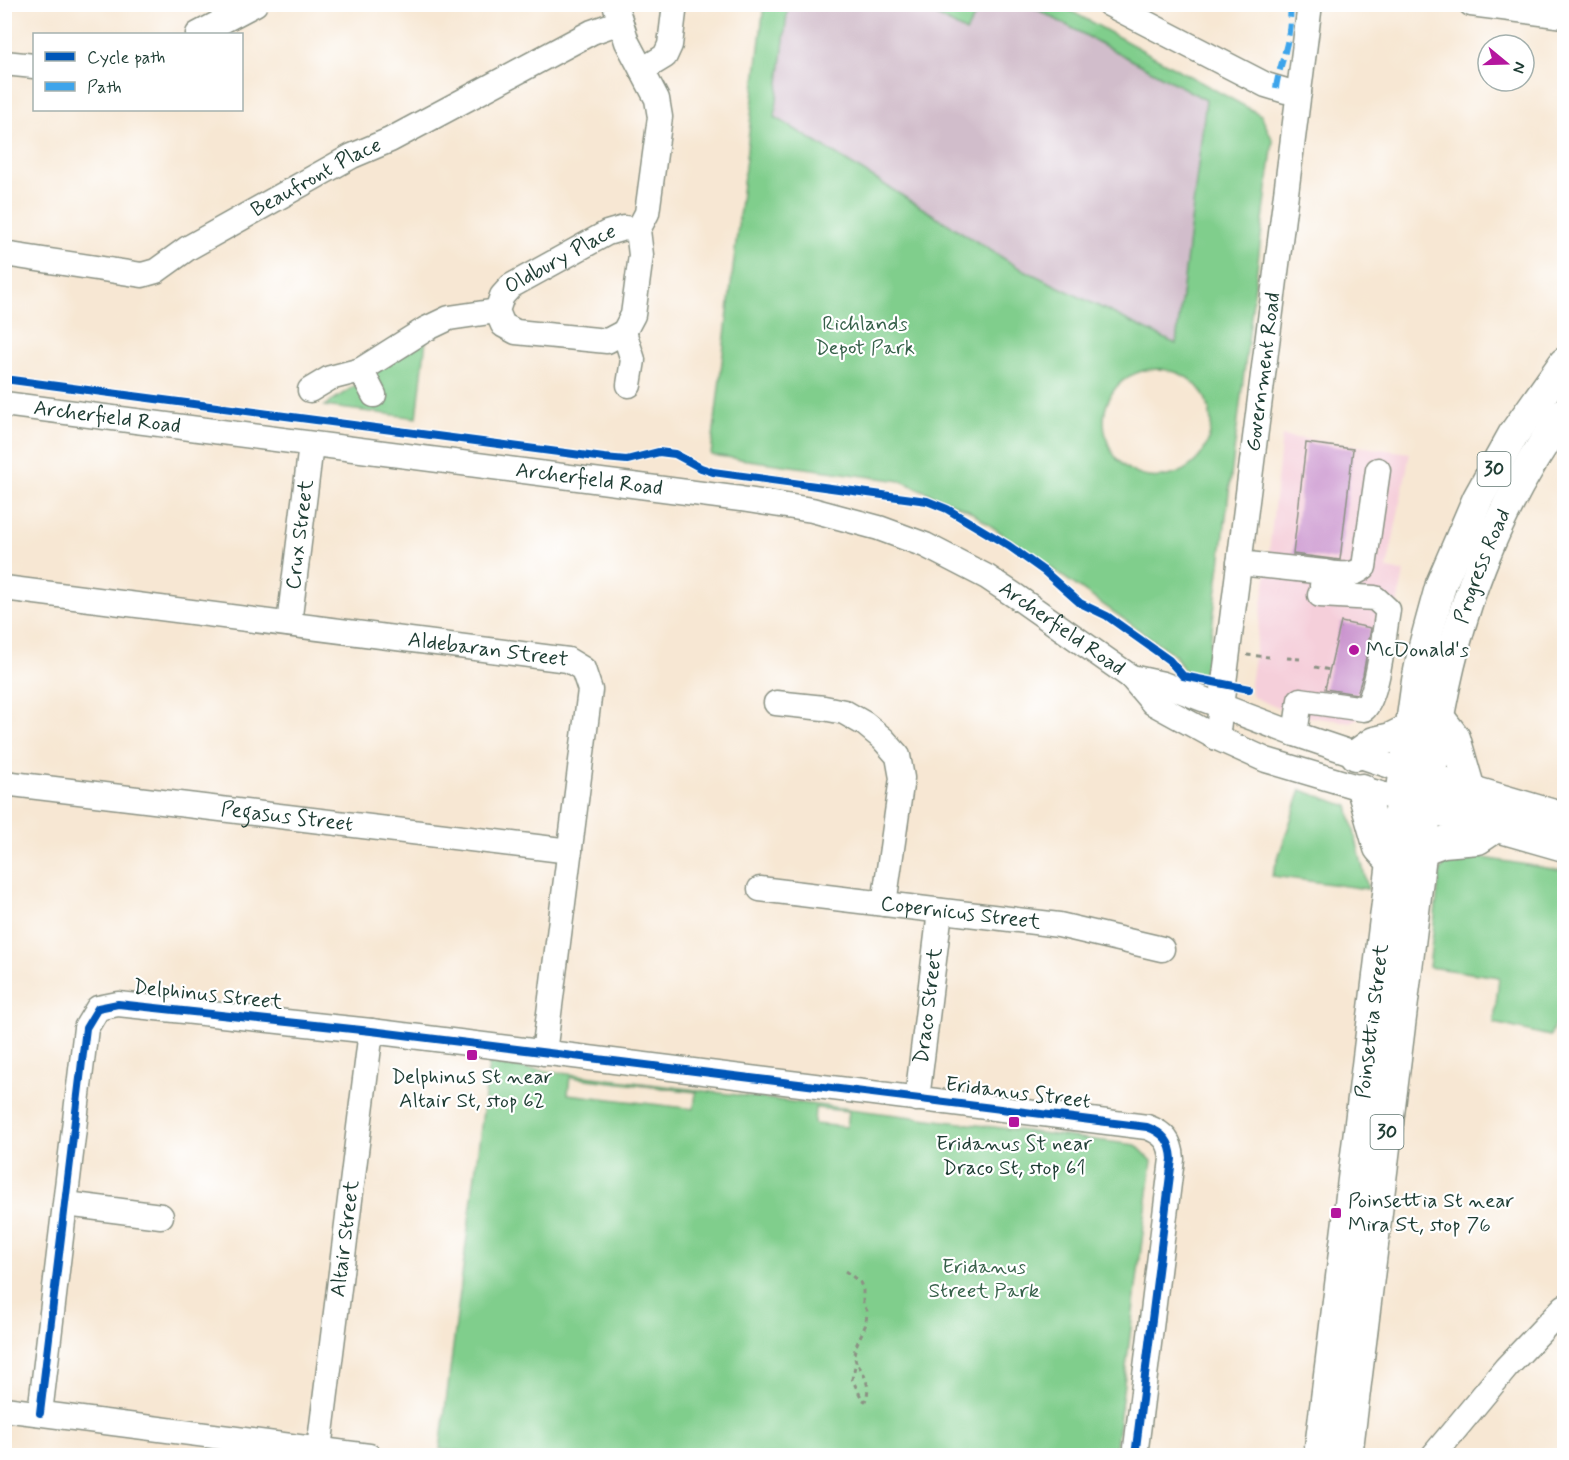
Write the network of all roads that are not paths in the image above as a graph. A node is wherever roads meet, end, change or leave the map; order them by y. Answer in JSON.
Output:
{"nodes":[{"id":1,"x":255,"y":4,"type":"edge"},
{"id":2,"x":675,"y":4,"type":"edge"},
{"id":3,"x":1109,"y":4,"type":"edge"},
{"id":4,"x":1310,"y":4,"type":"edge"},
{"id":5,"x":1471,"y":4,"type":"edge"},
{"id":6,"x":618,"y":13,"type":"edge"},
{"id":7,"x":1564,"y":16,"type":"edge"},
{"id":8,"x":200,"y":33,"type":"edge"},
{"id":9,"x":4,"y":63,"type":"edge"},
{"id":10,"x":33,"y":66,"type":"edge"},
{"id":11,"x":642,"y":70,"type":"junction"},
{"id":12,"x":1299,"y":93,"type":"junction"},
{"id":13,"x":638,"y":230,"type":"junction"},
{"id":14,"x":4,"y":254,"type":"edge"},
{"id":15,"x":497,"y":311,"type":"junction"},
{"id":16,"x":624,"y":332,"type":"junction"},
{"id":17,"x":1564,"y":363,"type":"edge"},
{"id":18,"x":361,"y":370,"type":"junction"},
{"id":19,"x":629,"y":385,"type":"dead end"},
{"id":20,"x":310,"y":390,"type":"dead end"},
{"id":21,"x":375,"y":394,"type":"dead end"},
{"id":22,"x":4,"y":404,"type":"edge"},
{"id":23,"x":1564,"y":413,"type":"edge"},
{"id":24,"x":311,"y":445,"type":"junction"},
{"id":25,"x":1378,"y":470,"type":"dead end"},
{"id":26,"x":1239,"y":563,"type":"junction"},
{"id":27,"x":4,"y":588,"type":"edge"},
{"id":28,"x":1321,"y":592,"type":"junction"},
{"id":29,"x":289,"y":624,"type":"junction"},
{"id":30,"x":1131,"y":677,"type":"junction"},
{"id":31,"x":776,"y":703,"type":"dead end"},
{"id":32,"x":1221,"y":707,"type":"junction"},
{"id":33,"x":1439,"y":717,"type":"junction"},
{"id":34,"x":1411,"y":728,"type":"junction"},
{"id":35,"x":1295,"y":734,"type":"junction"},
{"id":36,"x":1217,"y":738,"type":"junction"},
{"id":37,"x":1356,"y":754,"type":"junction"},
{"id":38,"x":4,"y":783,"type":"edge"},
{"id":39,"x":1362,"y":789,"type":"junction"},
{"id":40,"x":1416,"y":789,"type":"junction"},
{"id":41,"x":1470,"y":790,"type":"junction"},
{"id":42,"x":1564,"y":818,"type":"edge"},
{"id":43,"x":1496,"y":827,"type":"junction"},
{"id":44,"x":1564,"y":846,"type":"edge"},
{"id":45,"x":1421,"y":850,"type":"junction"},
{"id":46,"x":570,"y":851,"type":"junction"},
{"id":47,"x":1392,"y":862,"type":"junction"},
{"id":48,"x":760,"y":889,"type":"dead end"},
{"id":49,"x":884,"y":904,"type":"junction"},
{"id":50,"x":940,"y":911,"type":"junction"},
{"id":51,"x":1161,"y":949,"type":"dead end"},
{"id":52,"x":371,"y":1031,"type":"junction"},
{"id":53,"x":543,"y":1053,"type":"junction"},
{"id":54,"x":917,"y":1098,"type":"junction"},
{"id":55,"x":66,"y":1204,"type":"junction"},
{"id":56,"x":162,"y":1216,"type":"dead end"},
{"id":57,"x":1564,"y":1307,"type":"edge"},
{"id":58,"x":4,"y":1409,"type":"edge"},
{"id":59,"x":40,"y":1413,"type":"junction"},
{"id":60,"x":319,"y":1449,"type":"junction"},
{"id":61,"x":369,"y":1455,"type":"edge"},
{"id":62,"x":1136,"y":1455,"type":"edge"},
{"id":63,"x":1319,"y":1455,"type":"edge"},
{"id":64,"x":1347,"y":1455,"type":"edge"},
{"id":65,"x":1433,"y":1455,"type":"edge"}],
"edges":[{"from":1,"to":8,"type":"street"},
{"from":2,"to":11,"type":"street"},
{"from":3,"to":12,"type":"street"},
{"from":4,"to":12,"type":"street","name":"Government Road"},
{"from":5,"to":7,"type":"street"},
{"from":6,"to":11,"type":"street","name":"Oldbury Place"},
{"from":6,"to":14,"type":"street","name":"Beaufront Place"},
{"from":9,"to":10,"type":"street"},
{"from":11,"to":13,"type":"street","name":"Oldbury Place"},
{"from":12,"to":26,"type":"street","name":"Government Road"},
{"from":13,"to":15,"type":"street","name":"Oldbury Place"},
{"from":13,"to":16,"type":"street","name":"Oldbury Place"},
{"from":15,"to":16,"type":"street","name":"Oldbury Place"},
{"from":15,"to":18,"type":"street","name":"Oldbury Place"},
{"from":16,"to":19,"type":"street"},
{"from":17,"to":34,"type":"main road","name":"Progress Road","number":"30"},
{"from":18,"to":20,"type":"street","name":"Oldbury Place"},
{"from":18,"to":21,"type":"street"},
{"from":22,"to":24,"type":"street","name":"Archerfield Road"},
{"from":23,"to":33,"type":"main road","name":"Progress Road","number":"30"},
{"from":24,"to":29,"type":"street","name":"Crux Street"},
{"from":24,"to":30,"type":"street","name":"Archerfield Road"},
{"from":25,"to":28,"type":"street"},
{"from":26,"to":28,"type":"street"},
{"from":26,"to":32,"type":"street","name":"Government Road"},
{"from":27,"to":29,"type":"street","name":"Aldebaran Street"},
{"from":28,"to":35,"type":"street"},
{"from":29,"to":46,"type":"street","name":"Aldebaran Street"},
{"from":30,"to":32,"type":"street","name":"Archerfield Road"},
{"from":30,"to":36,"type":"street","name":"Archerfield Road"},
{"from":31,"to":49,"type":"street"},
{"from":32,"to":35,"type":"street","name":"Archerfield Road"},
{"from":32,"to":36,"type":"street","name":"Government Road"},
{"from":33,"to":40,"type":"main road","name":"Progress Road","number":"30"},
{"from":33,"to":41,"type":"main road"},
{"from":34,"to":37,"type":"main road"},
{"from":34,"to":40,"type":"main road","name":"Progress Road","number":"30"},
{"from":35,"to":37,"type":"street","name":"Archerfield Road"},
{"from":36,"to":39,"type":"street","name":"Archerfield Road"},
{"from":37,"to":40,"type":"street","name":"Archerfield Road"},
{"from":38,"to":46,"type":"street","name":"Pegasus Street"},
{"from":39,"to":40,"type":"street","name":"Archerfield Road"},
{"from":39,"to":47,"type":"main road"},
{"from":40,"to":41,"type":"main road","name":"Archerfield Road"},
{"from":40,"to":43,"type":"main road","name":"Archerfield Road"},
{"from":40,"to":45,"type":"main road","name":"Poinsettia Street","number":"30"},
{"from":40,"to":47,"type":"main road","name":"Poinsettia Street","number":"30"},
{"from":41,"to":42,"type":"main road","name":"Archerfield Road"},
{"from":43,"to":44,"type":"main road","name":"Archerfield Road"},
{"from":43,"to":45,"type":"main road"},
{"from":45,"to":64,"type":"main road","name":"Poinsettia Street","number":"30"},
{"from":46,"to":53,"type":"street","name":"Aldebaran Street"},
{"from":47,"to":63,"type":"main road","name":"Poinsettia Street","number":"30"},
{"from":48,"to":49,"type":"street","name":"Copernicus Street"},
{"from":49,"to":50,"type":"street","name":"Copernicus Street"},
{"from":50,"to":51,"type":"street","name":"Copernicus Street"},
{"from":50,"to":54,"type":"street","name":"Draco Street"},
{"from":52,"to":53,"type":"street","name":"Delphinus Street"},
{"from":52,"to":55,"type":"street","name":"Delphinus Street"},
{"from":52,"to":60,"type":"street","name":"Altair Street"},
{"from":53,"to":54,"type":"street","name":"Eridanus Street"},
{"from":54,"to":62,"type":"street","name":"Eridanus Street"},
{"from":55,"to":56,"type":"street"},
{"from":55,"to":59,"type":"street","name":"Delphinus Street"},
{"from":57,"to":65,"type":"street"},
{"from":58,"to":59,"type":"street"},
{"from":59,"to":60,"type":"street"},
{"from":60,"to":61,"type":"street"}]}
